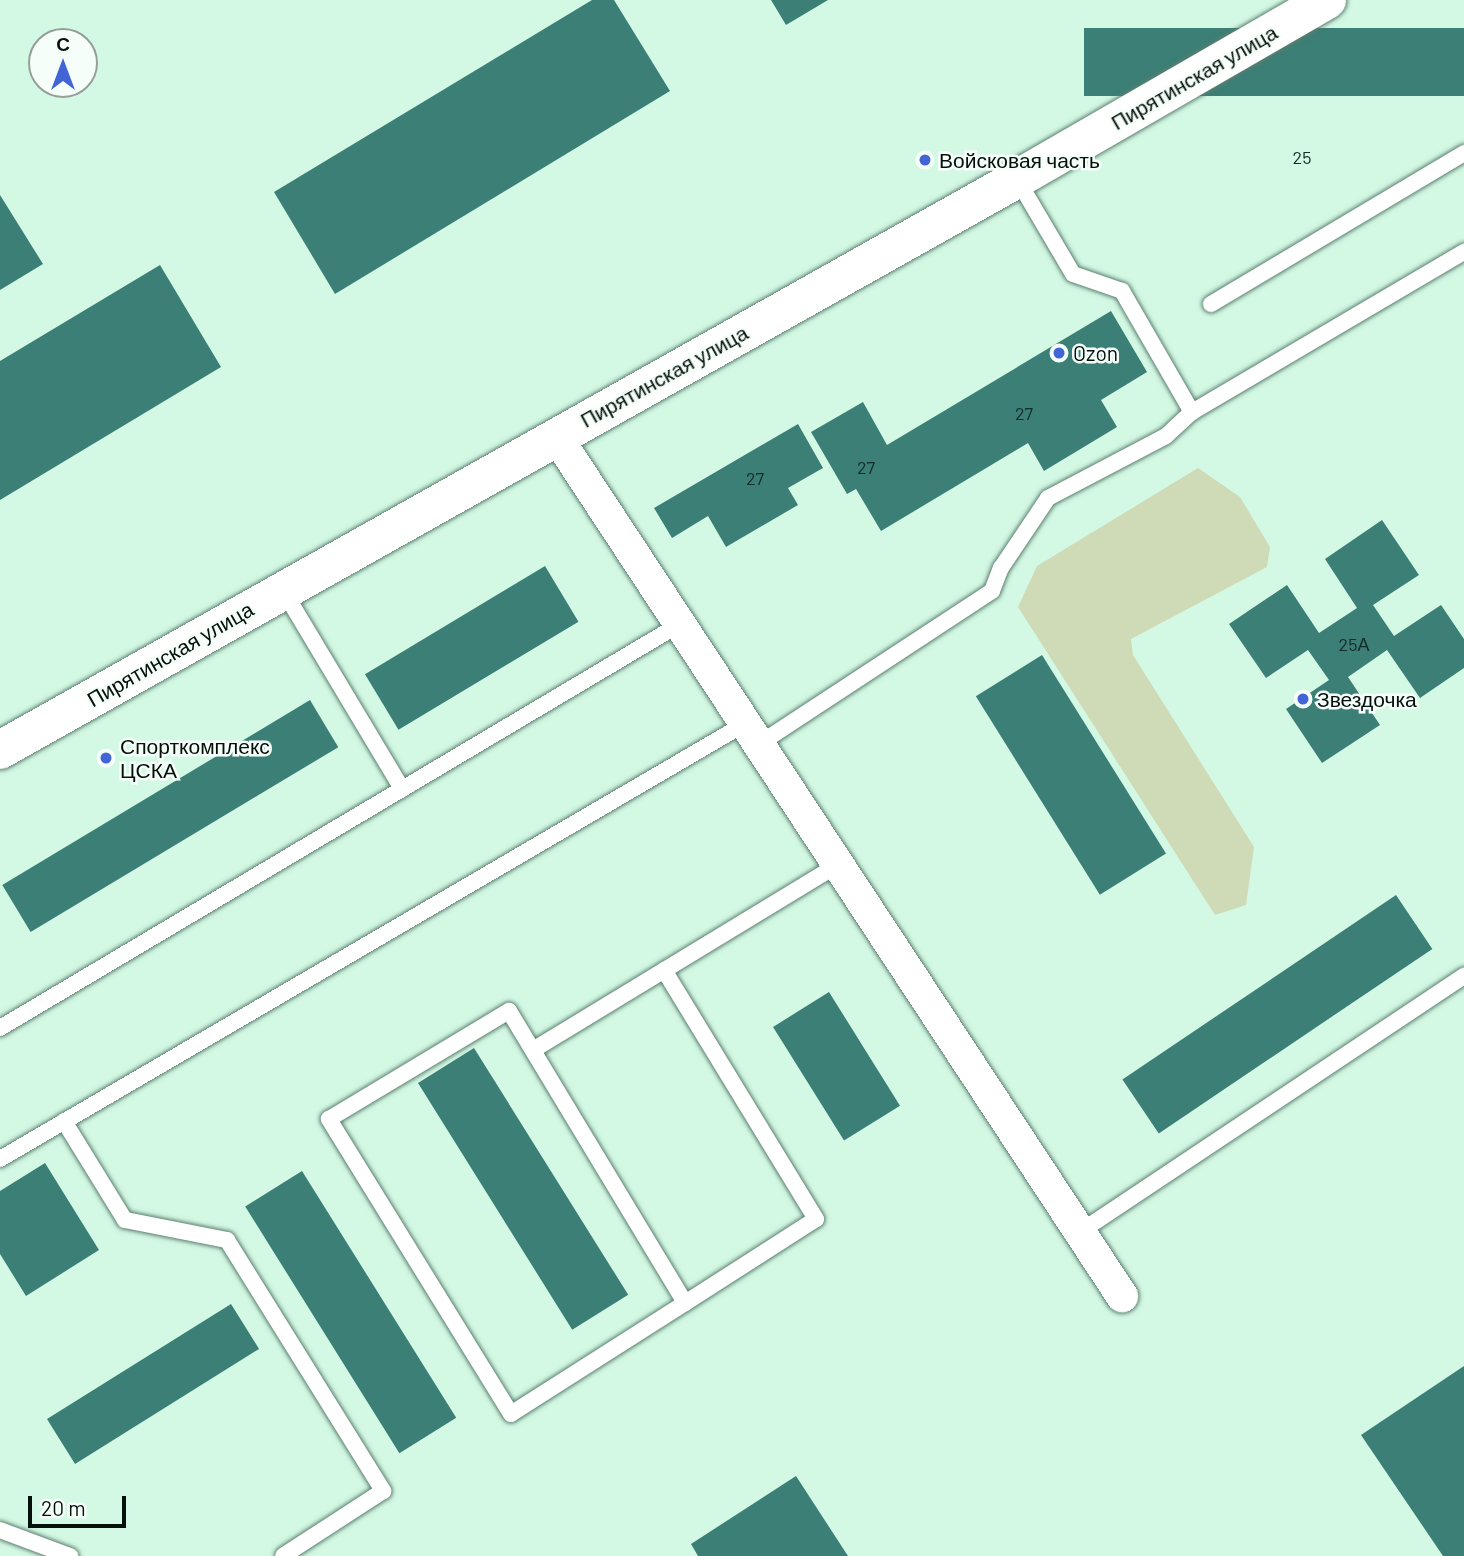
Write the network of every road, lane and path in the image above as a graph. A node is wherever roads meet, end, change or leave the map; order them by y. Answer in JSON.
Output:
{"nodes":[{"id":1,"x":1327,"y":0,"type":"edge"},
{"id":2,"x":1464,"y":153,"type":"edge"},
{"id":3,"x":1017,"y":179,"type":"junction"},
{"id":4,"x":1464,"y":251,"type":"edge"},
{"id":5,"x":1211,"y":303,"type":"dead end"},
{"id":6,"x":1192,"y":412,"type":"junction"},
{"id":7,"x":556,"y":436,"type":"junction"},
{"id":8,"x":283,"y":590,"type":"junction"},
{"id":9,"x":680,"y":624,"type":"junction"},
{"id":10,"x":752,"y":734,"type":"junction"},
{"id":11,"x":0,"y":750,"type":"edge"},
{"id":12,"x":402,"y":789,"type":"junction"},
{"id":13,"x":839,"y":864,"type":"junction"},
{"id":14,"x":664,"y":970,"type":"junction"},
{"id":15,"x":1464,"y":976,"type":"edge"},
{"id":16,"x":0,"y":1028,"type":"edge"},
{"id":17,"x":533,"y":1050,"type":"junction"},
{"id":18,"x":64,"y":1121,"type":"junction"},
{"id":19,"x":0,"y":1159,"type":"edge"},
{"id":20,"x":1080,"y":1232,"type":"junction"},
{"id":21,"x":1122,"y":1296,"type":"dead end"},
{"id":22,"x":685,"y":1304,"type":"junction"},
{"id":23,"x":0,"y":1530,"type":"edge"},
{"id":24,"x":70,"y":1556,"type":"edge"},
{"id":25,"x":283,"y":1556,"type":"edge"}],
"edges":[{"from":1,"to":3,"type":"street","name":"Пирятинская улица"},
{"from":2,"to":5,"type":"lane"},
{"from":3,"to":6,"type":"lane"},
{"from":3,"to":7,"type":"street","name":"Пирятинская улица"},
{"from":4,"to":6,"type":"lane"},
{"from":6,"to":10,"type":"lane"},
{"from":7,"to":8,"type":"street","name":"Пирятинская улица"},
{"from":7,"to":9,"type":"street"},
{"from":8,"to":11,"type":"street","name":"Пирятинская улица"},
{"from":8,"to":12,"type":"lane"},
{"from":9,"to":10,"type":"street"},
{"from":9,"to":12,"type":"lane"},
{"from":10,"to":13,"type":"street"},
{"from":10,"to":18,"type":"lane"},
{"from":12,"to":16,"type":"lane"},
{"from":13,"to":14,"type":"lane"},
{"from":13,"to":20,"type":"street"},
{"from":14,"to":17,"type":"lane"},
{"from":14,"to":22,"type":"lane"},
{"from":15,"to":20,"type":"lane"},
{"from":17,"to":22,"type":"lane"},
{"from":17,"to":22,"type":"lane"},
{"from":18,"to":19,"type":"lane"},
{"from":18,"to":25,"type":"lane"},
{"from":20,"to":21,"type":"street"},
{"from":23,"to":24,"type":"lane"}]}
